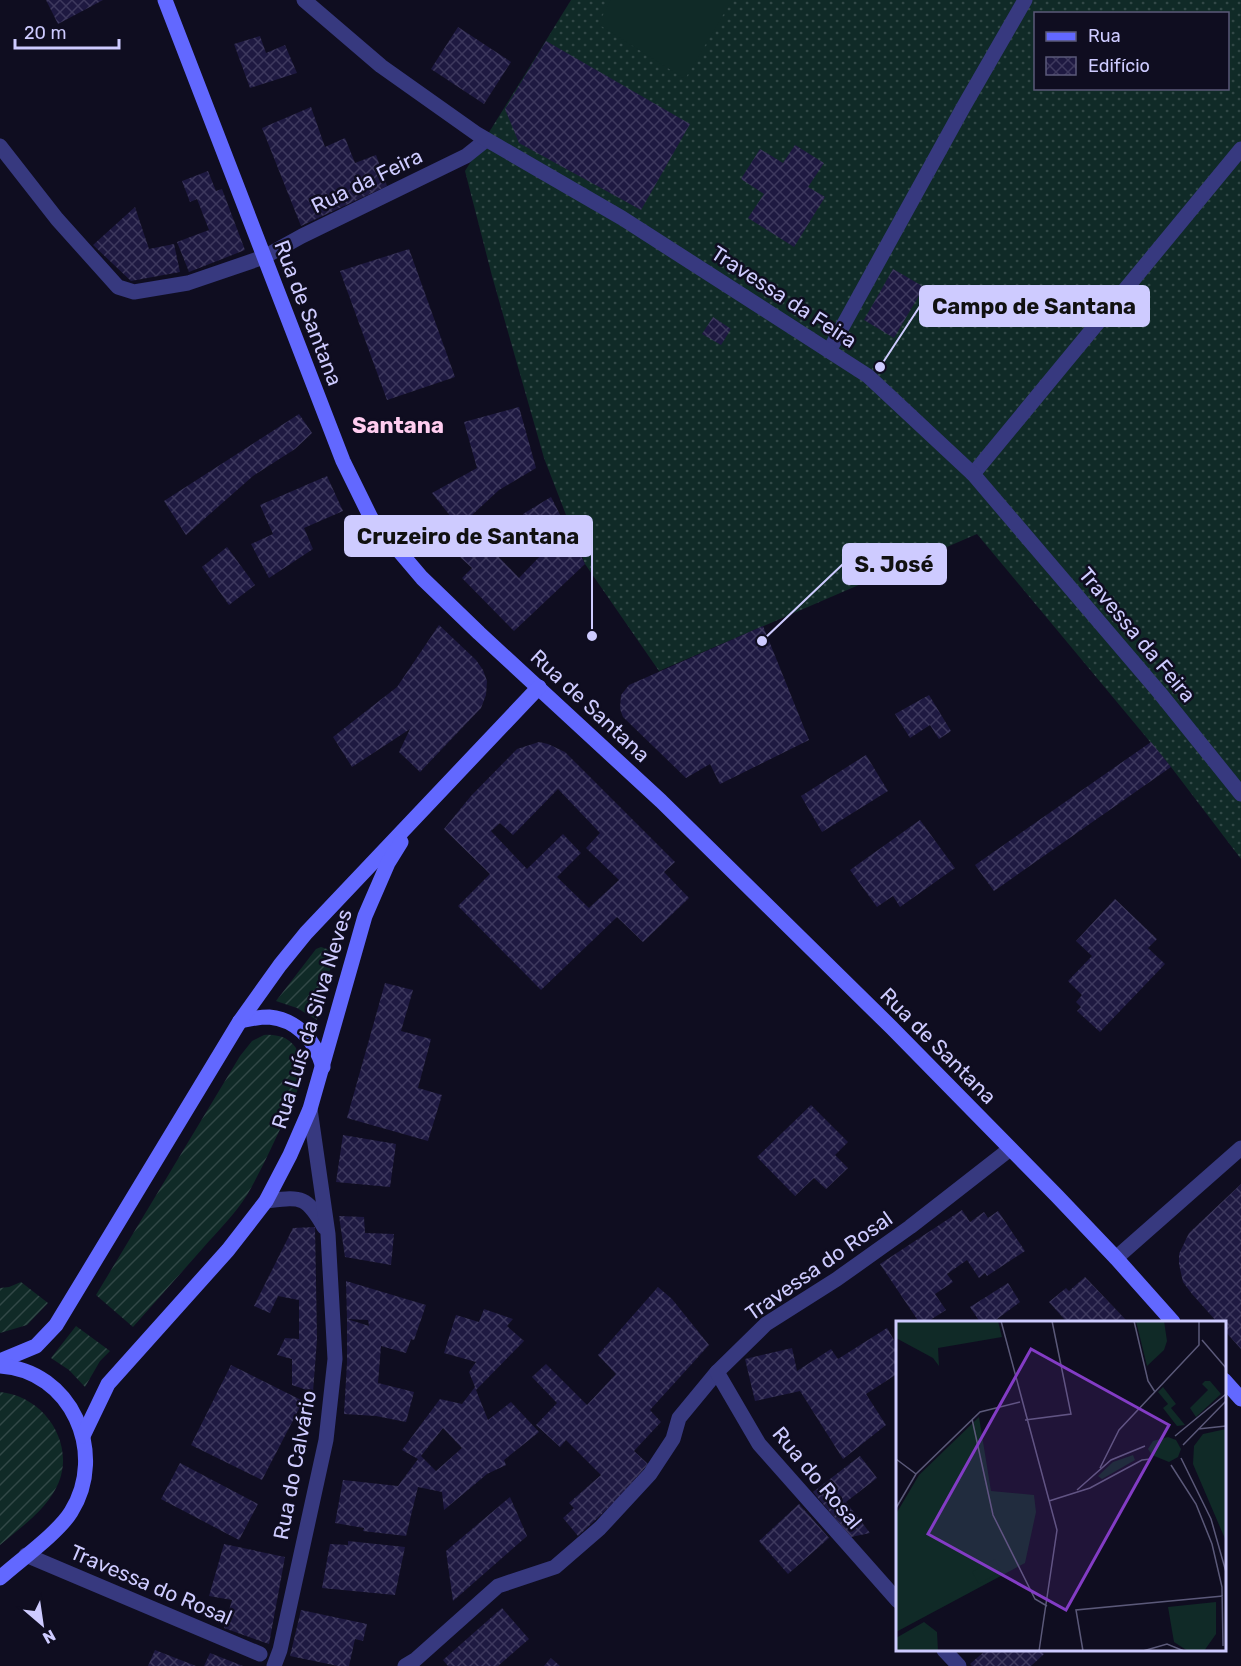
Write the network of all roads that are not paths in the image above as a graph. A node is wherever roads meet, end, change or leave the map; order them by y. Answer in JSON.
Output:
{"nodes":[{"id":1,"x":165,"y":0,"type":"edge"},
{"id":2,"x":304,"y":0,"type":"edge"},
{"id":3,"x":1025,"y":0,"type":"edge"},
{"id":4,"x":486,"y":140,"type":"junction"},
{"id":5,"x":0,"y":146,"type":"edge"},
{"id":6,"x":1241,"y":149,"type":"edge"},
{"id":7,"x":264,"y":257,"type":"junction"},
{"id":8,"x":829,"y":351,"type":"junction"},
{"id":9,"x":973,"y":474,"type":"junction"},
{"id":10,"x":539,"y":687,"type":"junction"},
{"id":11,"x":1241,"y":794,"type":"edge"},
{"id":12,"x":423,"y":810,"type":"junction"},
{"id":13,"x":240,"y":1021,"type":"junction"},
{"id":14,"x":323,"y":1067,"type":"junction"},
{"id":15,"x":310,"y":1109,"type":"junction"},
{"id":16,"x":1010,"y":1149,"type":"junction"},
{"id":17,"x":1241,"y":1149,"type":"edge"},
{"id":18,"x":266,"y":1201,"type":"junction"},
{"id":19,"x":328,"y":1234,"type":"junction"},
{"id":20,"x":1116,"y":1258,"type":"junction"},
{"id":21,"x":1171,"y":1321,"type":"edge"},
{"id":22,"x":0,"y":1364,"type":"edge"},
{"id":23,"x":717,"y":1372,"type":"junction"},
{"id":24,"x":1226,"y":1382,"type":"edge"},
{"id":25,"x":1241,"y":1399,"type":"edge"},
{"id":26,"x":83,"y":1436,"type":"junction"},
{"id":27,"x":26,"y":1555,"type":"junction"},
{"id":28,"x":0,"y":1578,"type":"edge"},
{"id":29,"x":896,"y":1600,"type":"edge"},
{"id":30,"x":945,"y":1651,"type":"edge"},
{"id":31,"x":260,"y":1654,"type":"dead end"},
{"id":32,"x":278,"y":1664,"type":"edge"},
{"id":33,"x":405,"y":1666,"type":"edge"},
{"id":34,"x":959,"y":1666,"type":"edge"}],
"edges":[{"from":1,"to":7,"type":"main road","name":"Rua de Santana"},
{"from":2,"to":4,"type":"street","name":"Travessa da Feira"},
{"from":3,"to":8,"type":"street"},
{"from":4,"to":7,"type":"street","name":"Rua da Feira"},
{"from":4,"to":8,"type":"street","name":"Travessa da Feira"},
{"from":5,"to":7,"type":"street","name":"Rua da Feira"},
{"from":6,"to":9,"type":"street"},
{"from":7,"to":10,"type":"main road","name":"Rua de Santana"},
{"from":8,"to":9,"type":"street","name":"Travessa da Feira"},
{"from":9,"to":11,"type":"street","name":"Travessa da Feira"},
{"from":10,"to":12,"type":"main road","name":"Rua Luís da Silva Neves"},
{"from":10,"to":16,"type":"main road","name":"Rua de Santana"},
{"from":12,"to":13,"type":"main road","name":"Rua Luís da Silva Neves"},
{"from":12,"to":14,"type":"main road","name":"Rua Luís da Silva Neves"},
{"from":13,"to":14,"type":"main road"},
{"from":13,"to":22,"type":"main road","name":"Rua Luís da Silva Neves"},
{"from":14,"to":15,"type":"main road","name":"Rua Luís da Silva Neves"},
{"from":15,"to":18,"type":"main road","name":"Rua Luís da Silva Neves"},
{"from":15,"to":19,"type":"street","name":"Rua do Calvário"},
{"from":16,"to":20,"type":"main road","name":"Rua de Santana"},
{"from":16,"to":23,"type":"street","name":"Travessa do Rosal"},
{"from":17,"to":20,"type":"street"},
{"from":18,"to":19,"type":"street","name":"Rua do Calvário"},
{"from":18,"to":26,"type":"main road","name":"Rua Luís da Silva Neves"},
{"from":19,"to":32,"type":"street","name":"Rua do Calvário"},
{"from":20,"to":21,"type":"main road","name":"Rua de Santana"},
{"from":22,"to":26,"type":"main road"},
{"from":23,"to":29,"type":"street","name":"Rua do Rosal"},
{"from":23,"to":33,"type":"street","name":"Travessa do Rosal"},
{"from":24,"to":25,"type":"main road"},
{"from":26,"to":27,"type":"main road"},
{"from":27,"to":28,"type":"main road"},
{"from":27,"to":31,"type":"street","name":"Travessa do Rosal"},
{"from":30,"to":34,"type":"street"}]}
